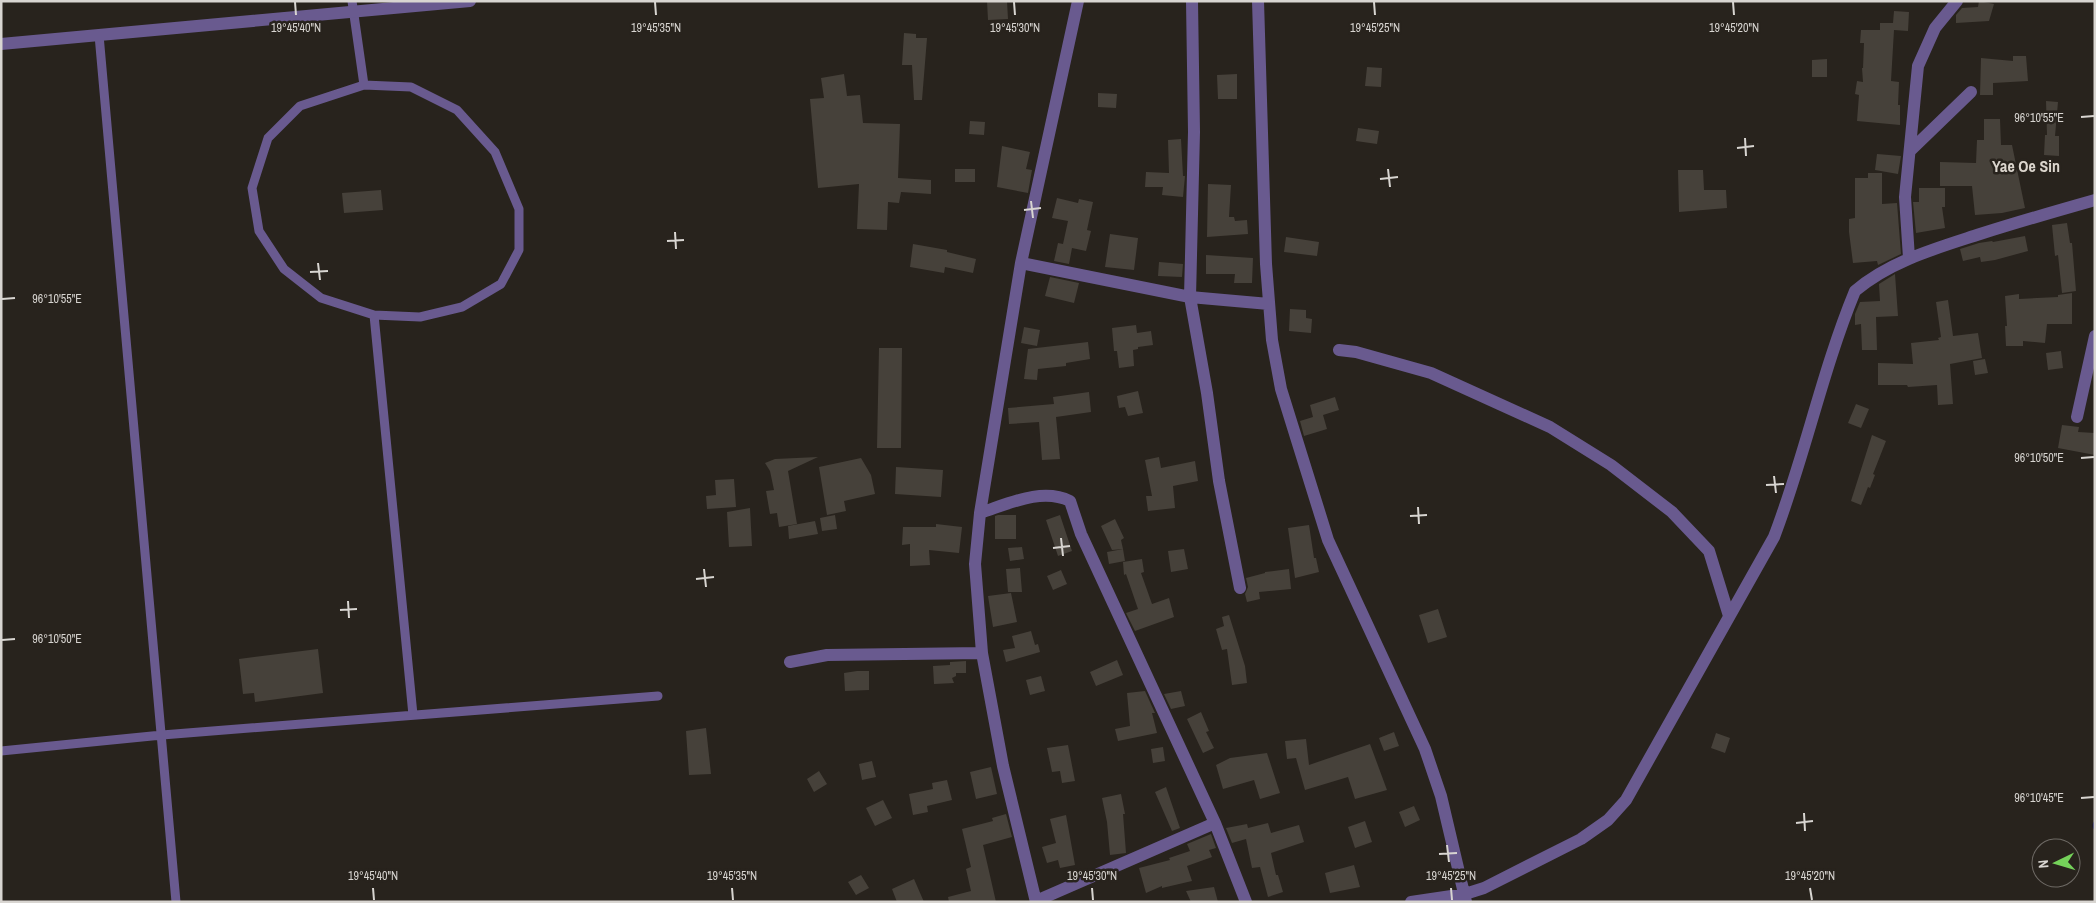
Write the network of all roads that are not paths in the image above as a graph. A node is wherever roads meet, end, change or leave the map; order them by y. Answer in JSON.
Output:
{"nodes":[{"id":1,"x":470,"y":1,"type":"edge"},
{"id":2,"x":1078,"y":1,"type":"edge"},
{"id":3,"x":1192,"y":1,"type":"edge"},
{"id":4,"x":1258,"y":1,"type":"edge"},
{"id":5,"x":1957,"y":1,"type":"edge"},
{"id":6,"x":353,"y":7,"type":"edge"},
{"id":7,"x":99,"y":36,"type":"junction"},
{"id":8,"x":1,"y":44,"type":"edge"},
{"id":9,"x":364,"y":85,"type":"junction"},
{"id":10,"x":1971,"y":92,"type":"dead end"},
{"id":11,"x":1911,"y":150,"type":"junction"},
{"id":12,"x":2095,"y":200,"type":"edge"},
{"id":13,"x":1909,"y":258,"type":"junction"},
{"id":14,"x":1021,"y":263,"type":"junction"},
{"id":15,"x":1190,"y":297,"type":"junction"},
{"id":16,"x":1268,"y":304,"type":"junction"},
{"id":17,"x":374,"y":315,"type":"junction"},
{"id":18,"x":2095,"y":336,"type":"edge"},
{"id":19,"x":1339,"y":350,"type":"dead end"},
{"id":20,"x":2077,"y":417,"type":"dead end"},
{"id":21,"x":980,"y":513,"type":"junction"},
{"id":22,"x":1240,"y":588,"type":"dead end"},
{"id":23,"x":1729,"y":616,"type":"junction"},
{"id":24,"x":982,"y":653,"type":"junction"},
{"id":25,"x":790,"y":662,"type":"dead end"},
{"id":26,"x":658,"y":696,"type":"dead end"},
{"id":27,"x":413,"y":715,"type":"junction"},
{"id":28,"x":162,"y":735,"type":"junction"},
{"id":29,"x":1,"y":751,"type":"edge"},
{"id":30,"x":1215,"y":823,"type":"junction"},
{"id":31,"x":1466,"y":898,"type":"edge"},
{"id":32,"x":1036,"y":901,"type":"edge"},
{"id":33,"x":176,"y":902,"type":"edge"},
{"id":34,"x":1246,"y":902,"type":"edge"},
{"id":35,"x":1411,"y":902,"type":"edge"}],
"edges":[{"from":1,"to":6,"type":"street"},
{"from":2,"to":14,"type":"street"},
{"from":3,"to":15,"type":"street"},
{"from":4,"to":16,"type":"street"},
{"from":5,"to":11,"type":"street"},
{"from":6,"to":7,"type":"street"},
{"from":6,"to":9,"type":"lane"},
{"from":7,"to":8,"type":"street"},
{"from":7,"to":28,"type":"lane"},
{"from":9,"to":17,"type":"lane"},
{"from":9,"to":17,"type":"lane"},
{"from":10,"to":11,"type":"street"},
{"from":11,"to":13,"type":"street"},
{"from":12,"to":13,"type":"street"},
{"from":13,"to":23,"type":"street"},
{"from":14,"to":15,"type":"street"},
{"from":14,"to":21,"type":"street"},
{"from":15,"to":16,"type":"street"},
{"from":15,"to":22,"type":"street"},
{"from":16,"to":31,"type":"street"},
{"from":17,"to":27,"type":"lane"},
{"from":18,"to":20,"type":"street"},
{"from":19,"to":23,"type":"street"},
{"from":21,"to":24,"type":"street"},
{"from":21,"to":30,"type":"street"},
{"from":23,"to":31,"type":"street"},
{"from":24,"to":25,"type":"street"},
{"from":24,"to":32,"type":"street"},
{"from":26,"to":27,"type":"lane"},
{"from":27,"to":28,"type":"lane"},
{"from":28,"to":29,"type":"lane"},
{"from":28,"to":33,"type":"lane"},
{"from":30,"to":32,"type":"street"},
{"from":30,"to":34,"type":"street"},
{"from":31,"to":35,"type":"street"}]}
